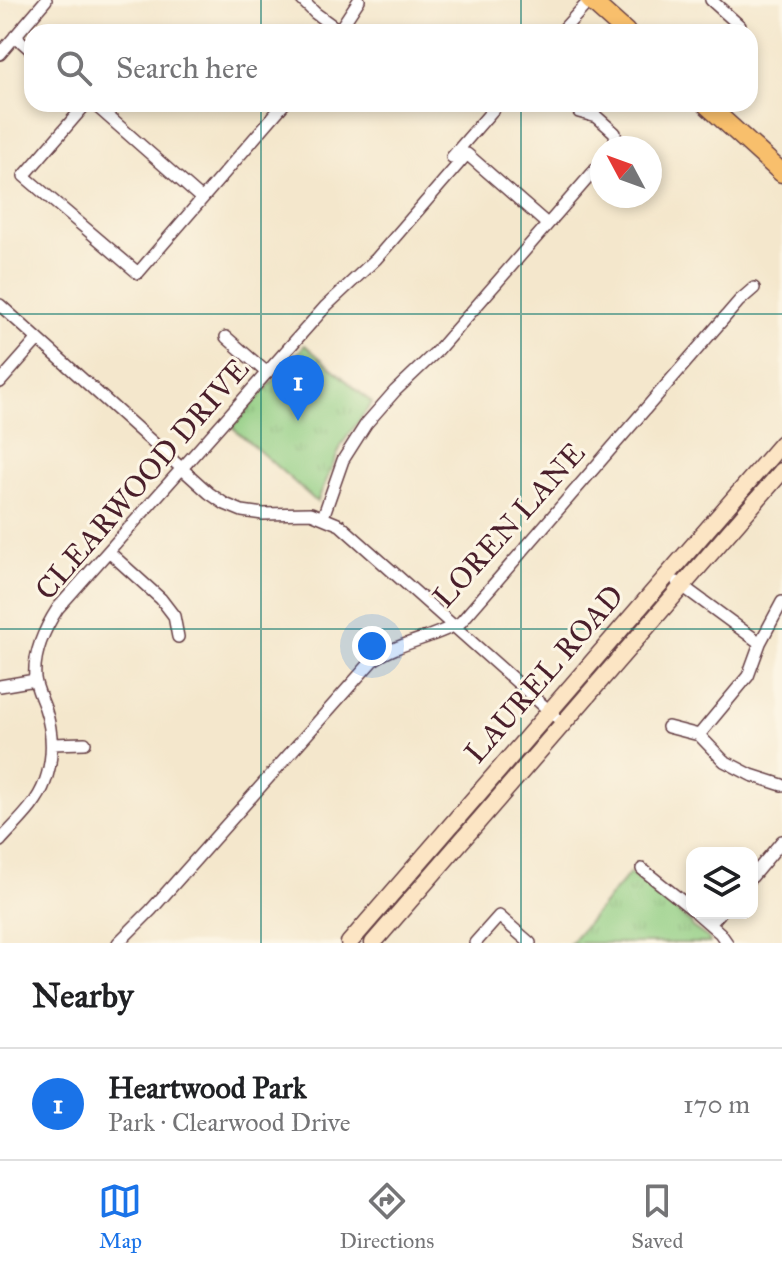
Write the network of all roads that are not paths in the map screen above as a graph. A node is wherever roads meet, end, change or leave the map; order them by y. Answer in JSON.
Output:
{"nodes":[{"id":1,"x":46,"y":0,"type":"edge"},
{"id":2,"x":302,"y":0,"type":"edge"},
{"id":3,"x":359,"y":0,"type":"edge"},
{"id":4,"x":590,"y":0,"type":"edge"},
{"id":5,"x":711,"y":0,"type":"edge"},
{"id":6,"x":25,"y":24,"type":"edge"},
{"id":7,"x":330,"y":24,"type":"edge"},
{"id":8,"x":344,"y":24,"type":"edge"},
{"id":9,"x":568,"y":24,"type":"edge"},
{"id":10,"x":617,"y":24,"type":"edge"},
{"id":11,"x":738,"y":24,"type":"edge"},
{"id":12,"x":24,"y":26,"type":"edge"},
{"id":13,"x":15,"y":36,"type":"junction"},
{"id":14,"x":24,"y":44,"type":"edge"},
{"id":15,"x":0,"y":54,"type":"edge"},
{"id":16,"x":79,"y":112,"type":"edge"},
{"id":17,"x":103,"y":112,"type":"edge"},
{"id":18,"x":277,"y":112,"type":"edge"},
{"id":19,"x":491,"y":112,"type":"edge"},
{"id":20,"x":579,"y":112,"type":"dead end"},
{"id":21,"x":715,"y":112,"type":"edge"},
{"id":22,"x":615,"y":136,"type":"edge"},
{"id":23,"x":452,"y":157,"type":"dead end"},
{"id":24,"x":782,"y":173,"type":"edge"},
{"id":25,"x":590,"y":176,"type":"edge"},
{"id":26,"x":202,"y":199,"type":"junction"},
{"id":27,"x":547,"y":224,"type":"junction"},
{"id":28,"x":754,"y":288,"type":"dead end"},
{"id":29,"x":0,"y":305,"type":"edge"},
{"id":30,"x":226,"y":337,"type":"dead end"},
{"id":31,"x":38,"y":339,"type":"junction"},
{"id":32,"x":267,"y":373,"type":"junction"},
{"id":33,"x":0,"y":382,"type":"edge"},
{"id":34,"x":782,"y":443,"type":"edge"},
{"id":35,"x":182,"y":469,"type":"junction"},
{"id":36,"x":782,"y":471,"type":"edge"},
{"id":37,"x":323,"y":517,"type":"junction"},
{"id":38,"x":109,"y":552,"type":"junction"},
{"id":39,"x":668,"y":575,"type":"junction"},
{"id":40,"x":682,"y":586,"type":"junction"},
{"id":41,"x":782,"y":602,"type":"edge"},
{"id":42,"x":454,"y":626,"type":"junction"},
{"id":43,"x":178,"y":637,"type":"dead end"},
{"id":44,"x":760,"y":643,"type":"junction"},
{"id":45,"x":35,"y":680,"type":"junction"},
{"id":46,"x":0,"y":686,"type":"edge"},
{"id":47,"x":549,"y":711,"type":"junction"},
{"id":48,"x":563,"y":723,"type":"junction"},
{"id":49,"x":668,"y":727,"type":"dead end"},
{"id":50,"x":699,"y":735,"type":"junction"},
{"id":51,"x":85,"y":743,"type":"dead end"},
{"id":52,"x":52,"y":744,"type":"junction"},
{"id":53,"x":782,"y":785,"type":"edge"},
{"id":54,"x":443,"y":832,"type":"junction"},
{"id":55,"x":0,"y":841,"type":"edge"},
{"id":56,"x":782,"y":841,"type":"edge"},
{"id":57,"x":642,"y":869,"type":"dead end"},
{"id":58,"x":758,"y":870,"type":"edge"},
{"id":59,"x":431,"y":876,"type":"junction"},
{"id":60,"x":686,"y":904,"type":"edge"},
{"id":61,"x":704,"y":919,"type":"edge"},
{"id":62,"x":715,"y":919,"type":"edge"},
{"id":63,"x":710,"y":924,"type":"junction"},
{"id":64,"x":118,"y":943,"type":"edge"},
{"id":65,"x":349,"y":943,"type":"edge"},
{"id":66,"x":373,"y":943,"type":"edge"},
{"id":67,"x":475,"y":943,"type":"edge"},
{"id":68,"x":530,"y":943,"type":"edge"},
{"id":69,"x":727,"y":943,"type":"edge"}],
"edges":[{"from":1,"to":6,"type":"street"},
{"from":2,"to":7,"type":"street"},
{"from":3,"to":8,"type":"street"},
{"from":4,"to":9,"type":"street"},
{"from":4,"to":10,"type":"main road"},
{"from":5,"to":11,"type":"street"},
{"from":12,"to":13,"type":"street"},
{"from":13,"to":14,"type":"street"},
{"from":13,"to":15,"type":"street"},
{"from":16,"to":26,"type":"street"},
{"from":17,"to":26,"type":"street"},
{"from":18,"to":26,"type":"street"},
{"from":19,"to":23,"type":"street"},
{"from":20,"to":22,"type":"street"},
{"from":21,"to":24,"type":"main road"},
{"from":25,"to":27,"type":"street"},
{"from":27,"to":32,"type":"street","name":"CLEARWOOD DRIVE"},
{"from":27,"to":37,"type":"street"},
{"from":28,"to":42,"type":"street","name":"LOREN LANE"},
{"from":29,"to":31,"type":"street"},
{"from":30,"to":32,"type":"street"},
{"from":31,"to":33,"type":"street"},
{"from":31,"to":35,"type":"street"},
{"from":32,"to":35,"type":"street","name":"CLEARWOOD DRIVE"},
{"from":34,"to":39,"type":"main road","name":"LAUREL ROAD"},
{"from":35,"to":37,"type":"street"},
{"from":35,"to":38,"type":"street","name":"CLEARWOOD DRIVE"},
{"from":36,"to":40,"type":"main road","name":"LAUREL ROAD"},
{"from":37,"to":42,"type":"street"},
{"from":38,"to":43,"type":"street"},
{"from":38,"to":45,"type":"street","name":"CLEARWOOD DRIVE"},
{"from":39,"to":40,"type":"street"},
{"from":39,"to":47,"type":"main road","name":"LAUREL ROAD"},
{"from":40,"to":44,"type":"street"},
{"from":40,"to":48,"type":"main road","name":"LAUREL ROAD"},
{"from":41,"to":44,"type":"street"},
{"from":42,"to":47,"type":"street"},
{"from":42,"to":64,"type":"street","name":"LOREN LANE"},
{"from":44,"to":50,"type":"street"},
{"from":45,"to":46,"type":"street"},
{"from":45,"to":52,"type":"street","name":"CLEARWOOD DRIVE"},
{"from":47,"to":48,"type":"street"},
{"from":47,"to":54,"type":"main road","name":"LAUREL ROAD"},
{"from":48,"to":59,"type":"main road","name":"LAUREL ROAD"},
{"from":49,"to":50,"type":"street"},
{"from":50,"to":53,"type":"street"},
{"from":51,"to":52,"type":"street"},
{"from":52,"to":55,"type":"street","name":"CLEARWOOD DRIVE"},
{"from":54,"to":59,"type":"main road"},
{"from":54,"to":65,"type":"main road","name":"LAUREL ROAD"},
{"from":56,"to":58,"type":"street"},
{"from":57,"to":60,"type":"street"},
{"from":59,"to":66,"type":"main road","name":"LAUREL ROAD"},
{"from":61,"to":63,"type":"street"},
{"from":62,"to":63,"type":"street"},
{"from":63,"to":69,"type":"street"},
{"from":67,"to":68,"type":"street"}]}
